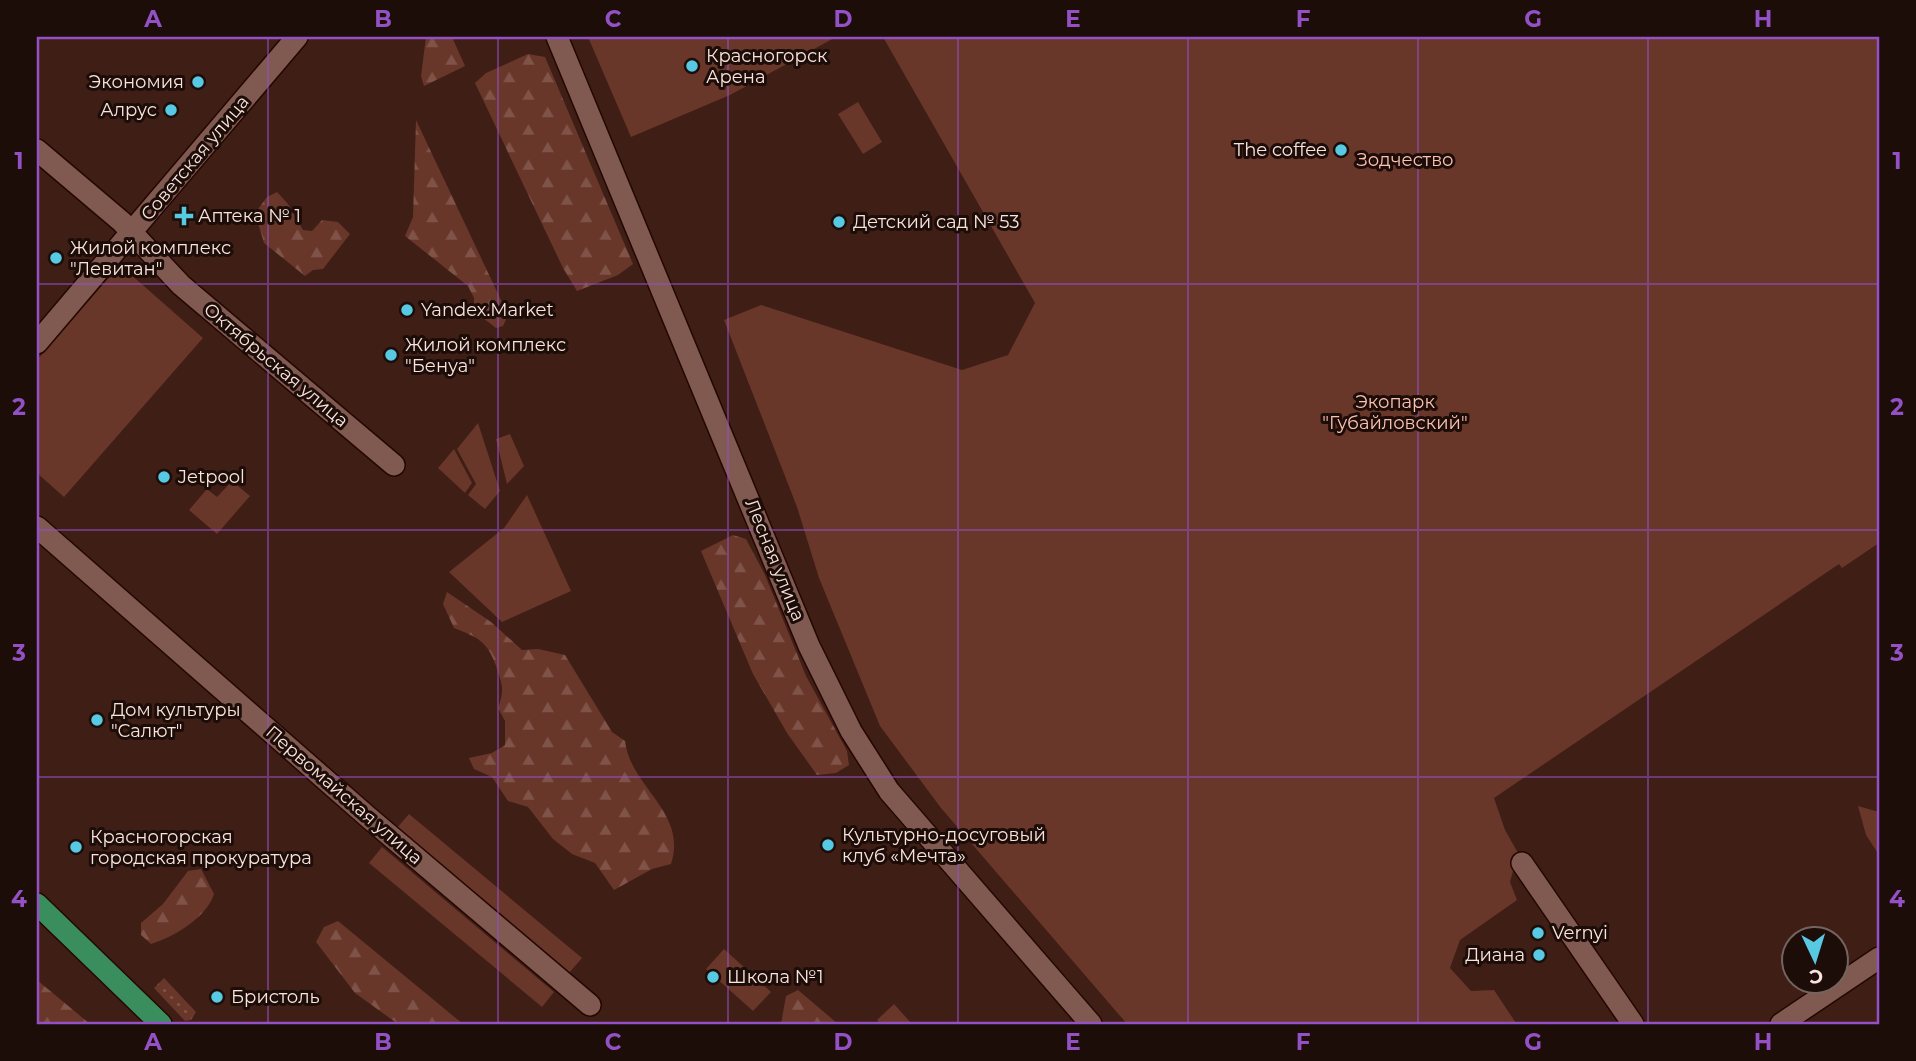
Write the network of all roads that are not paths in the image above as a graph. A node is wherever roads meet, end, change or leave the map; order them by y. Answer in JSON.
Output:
{"nodes":[{"id":1,"x":297,"y":37,"type":"edge"},
{"id":2,"x":557,"y":37,"type":"edge"},
{"id":3,"x":37,"y":150,"type":"edge"},
{"id":4,"x":133,"y":233,"type":"junction"},
{"id":5,"x":37,"y":343,"type":"edge"},
{"id":6,"x":394,"y":465,"type":"dead end"},
{"id":7,"x":37,"y":527,"type":"edge"},
{"id":8,"x":1522,"y":863,"type":"dead end"},
{"id":9,"x":37,"y":904,"type":"edge"},
{"id":10,"x":1879,"y":958,"type":"edge"},
{"id":11,"x":590,"y":1004,"type":"dead end"},
{"id":12,"x":161,"y":1024,"type":"edge"},
{"id":13,"x":1091,"y":1024,"type":"edge"},
{"id":14,"x":1633,"y":1024,"type":"edge"},
{"id":15,"x":1781,"y":1024,"type":"edge"}],
"edges":[{"from":1,"to":4,"type":"street","name":"Советская улица"},
{"from":2,"to":13,"type":"street","name":"Лесная улица"},
{"from":3,"to":4,"type":"street","name":"Октябрьская улица"},
{"from":4,"to":5,"type":"street","name":"Советская улица"},
{"from":4,"to":6,"type":"street","name":"Октябрьская улица"},
{"from":7,"to":11,"type":"street","name":"Первомайская улица"},
{"from":8,"to":14,"type":"street"},
{"from":9,"to":12,"type":"main road"},
{"from":10,"to":15,"type":"street"}]}
